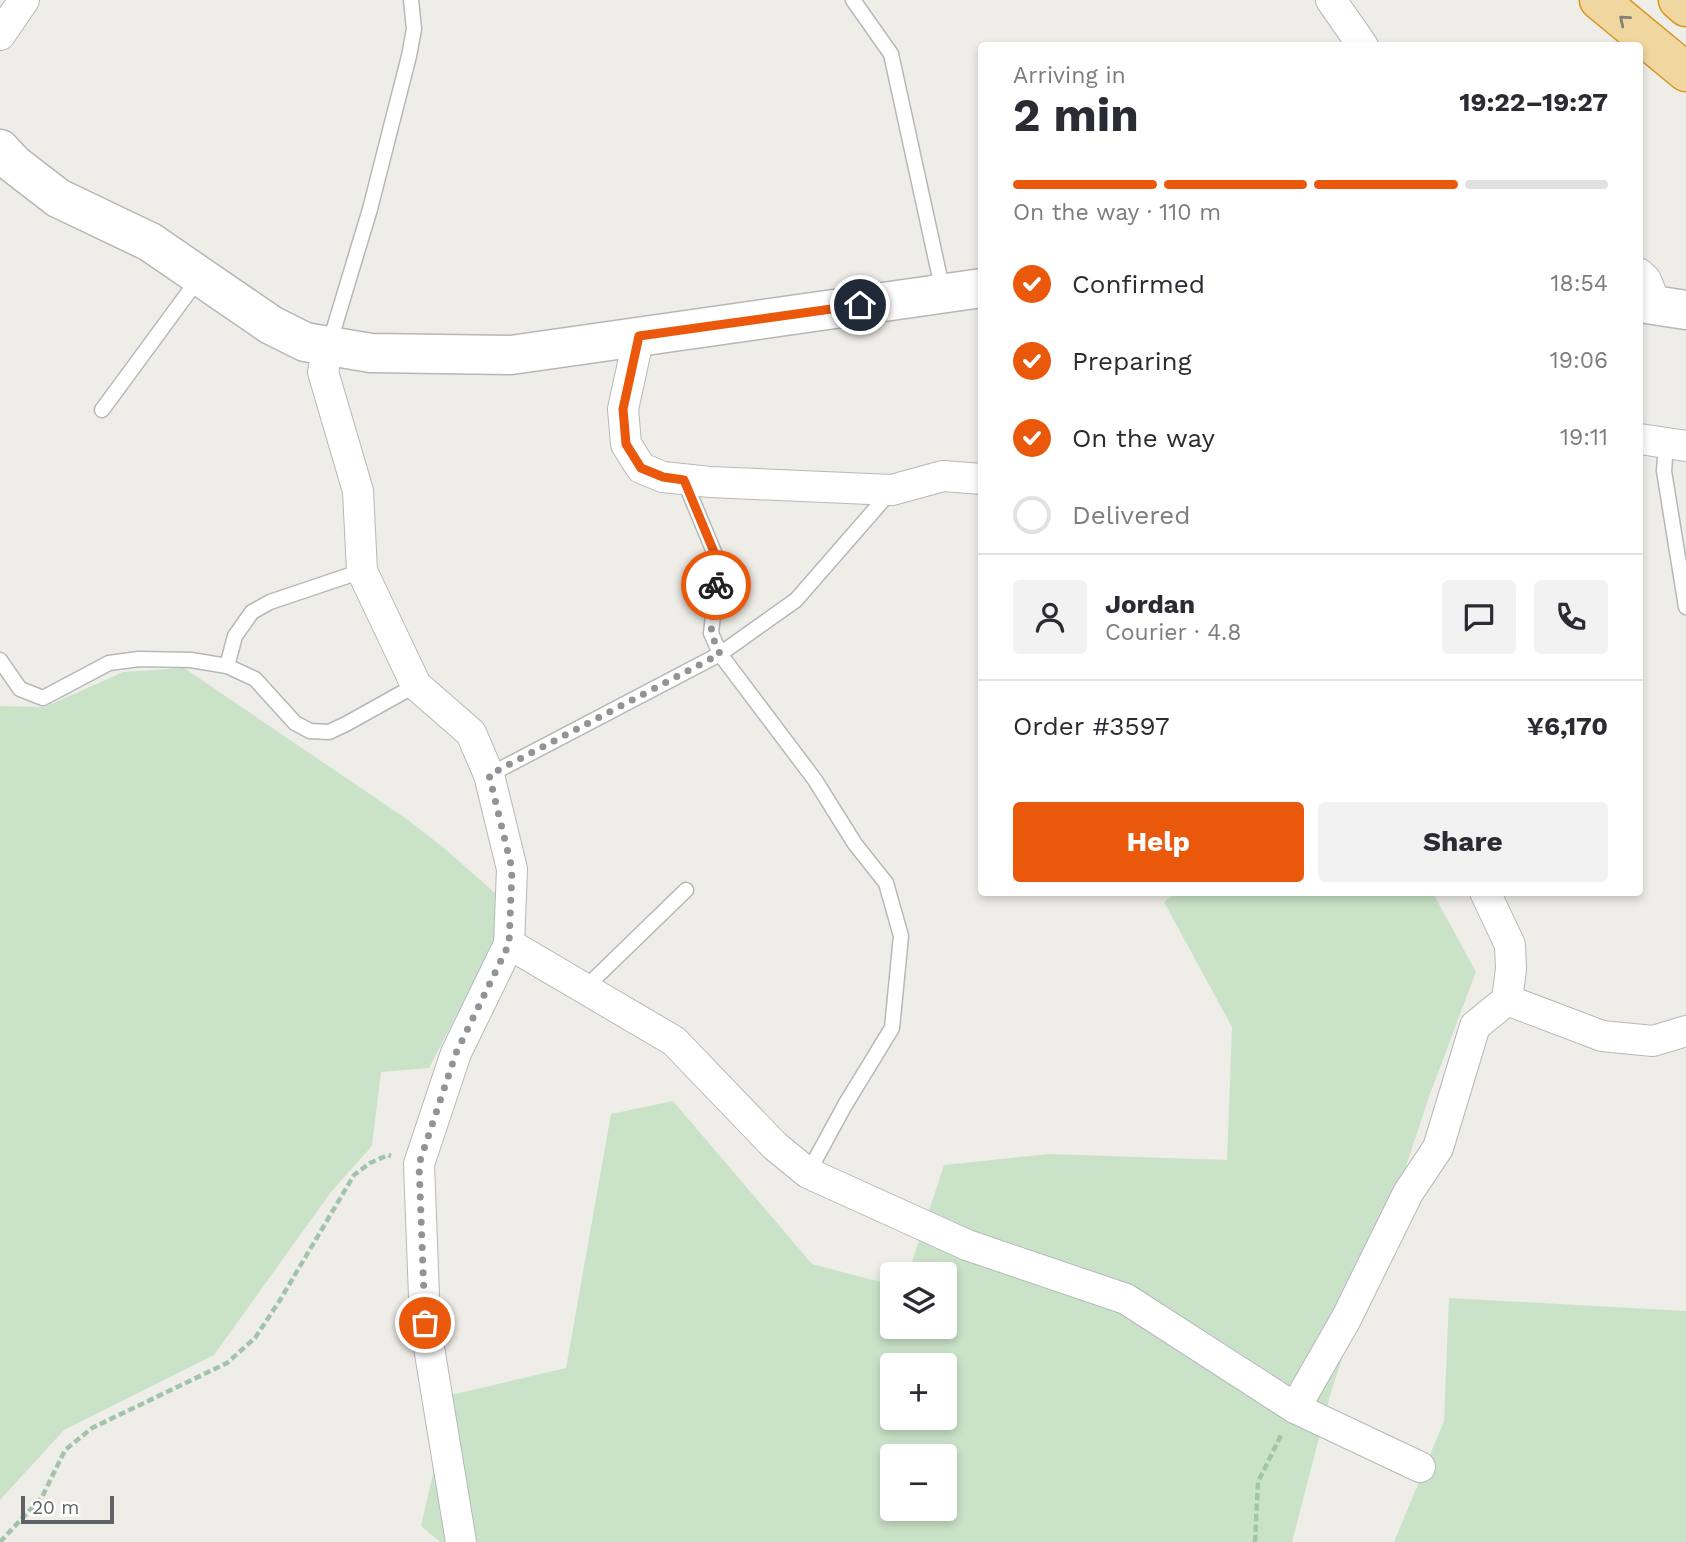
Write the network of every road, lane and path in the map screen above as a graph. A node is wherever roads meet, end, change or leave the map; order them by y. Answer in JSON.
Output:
{"nodes":[{"id":1,"x":24,"y":0,"type":"edge"},
{"id":2,"x":411,"y":0,"type":"edge"},
{"id":3,"x":853,"y":0,"type":"edge"},
{"id":4,"x":1331,"y":0,"type":"edge"},
{"id":5,"x":1599,"y":0,"type":"edge"},
{"id":6,"x":1678,"y":0,"type":"edge"},
{"id":7,"x":1686,"y":7,"type":"edge"},
{"id":8,"x":0,"y":35,"type":"edge"},
{"id":9,"x":1360,"y":42,"type":"edge"},
{"id":10,"x":1686,"y":72,"type":"edge"},
{"id":11,"x":5,"y":162,"type":"edge"},
{"id":12,"x":200,"y":276,"type":"junction"},
{"id":13,"x":978,"y":289,"type":"edge"},
{"id":14,"x":943,"y":293,"type":"junction"},
{"id":15,"x":639,"y":336,"type":"junction"},
{"id":16,"x":328,"y":346,"type":"junction"},
{"id":17,"x":102,"y":410,"type":"dead end"},
{"id":18,"x":1664,"y":443,"type":"edge"},
{"id":19,"x":978,"y":479,"type":"edge"},
{"id":20,"x":684,"y":480,"type":"junction"},
{"id":21,"x":892,"y":489,"type":"junction"},
{"id":22,"x":362,"y":571,"type":"junction"},
{"id":23,"x":1686,"y":607,"type":"edge"},
{"id":24,"x":720,"y":654,"type":"junction"},
{"id":25,"x":0,"y":660,"type":"edge"},
{"id":26,"x":227,"y":666,"type":"junction"},
{"id":27,"x":416,"y":685,"type":"junction"},
{"id":28,"x":489,"y":775,"type":"junction"},
{"id":29,"x":686,"y":891,"type":"dead end"},
{"id":30,"x":1487,"y":896,"type":"edge"},
{"id":31,"x":509,"y":944,"type":"junction"},
{"id":32,"x":585,"y":988,"type":"junction"},
{"id":33,"x":1507,"y":1000,"type":"junction"},
{"id":34,"x":1686,"y":1031,"type":"edge"},
{"id":35,"x":419,"y":1164,"type":"junction"},
{"id":36,"x":808,"y":1173,"type":"junction"},
{"id":37,"x":1295,"y":1408,"type":"junction"},
{"id":38,"x":1420,"y":1467,"type":"dead end"},
{"id":39,"x":0,"y":1542,"type":"edge"},
{"id":40,"x":461,"y":1542,"type":"edge"},
{"id":41,"x":1255,"y":1542,"type":"edge"}],
"edges":[{"from":1,"to":8,"type":"street"},
{"from":2,"to":16,"type":"lane"},
{"from":3,"to":14,"type":"lane"},
{"from":4,"to":9,"type":"street"},
{"from":10,"to":5,"type":"highway","one_way":true},
{"from":6,"to":7,"type":"highway"},
{"from":11,"to":12,"type":"street"},
{"from":12,"to":16,"type":"street"},
{"from":12,"to":17,"type":"lane"},
{"from":13,"to":14,"type":"street"},
{"from":14,"to":15,"type":"street"},
{"from":15,"to":16,"type":"street"},
{"from":15,"to":20,"type":"street"},
{"from":16,"to":22,"type":"street"},
{"from":18,"to":23,"type":"lane"},
{"from":19,"to":21,"type":"street"},
{"from":20,"to":21,"type":"street"},
{"from":20,"to":24,"type":"lane"},
{"from":21,"to":24,"type":"lane"},
{"from":22,"to":26,"type":"lane"},
{"from":22,"to":27,"type":"street"},
{"from":24,"to":28,"type":"lane"},
{"from":24,"to":36,"type":"lane"},
{"from":25,"to":26,"type":"lane"},
{"from":26,"to":27,"type":"lane"},
{"from":27,"to":28,"type":"street"},
{"from":28,"to":31,"type":"street"},
{"from":29,"to":32,"type":"lane"},
{"from":30,"to":33,"type":"street"},
{"from":31,"to":32,"type":"street"},
{"from":31,"to":35,"type":"street"},
{"from":32,"to":36,"type":"street"},
{"from":33,"to":34,"type":"street"},
{"from":33,"to":37,"type":"street"},
{"from":35,"to":39,"type":"path"},
{"from":35,"to":40,"type":"street"},
{"from":36,"to":37,"type":"street"},
{"from":37,"to":38,"type":"street"},
{"from":37,"to":41,"type":"path"}]}
